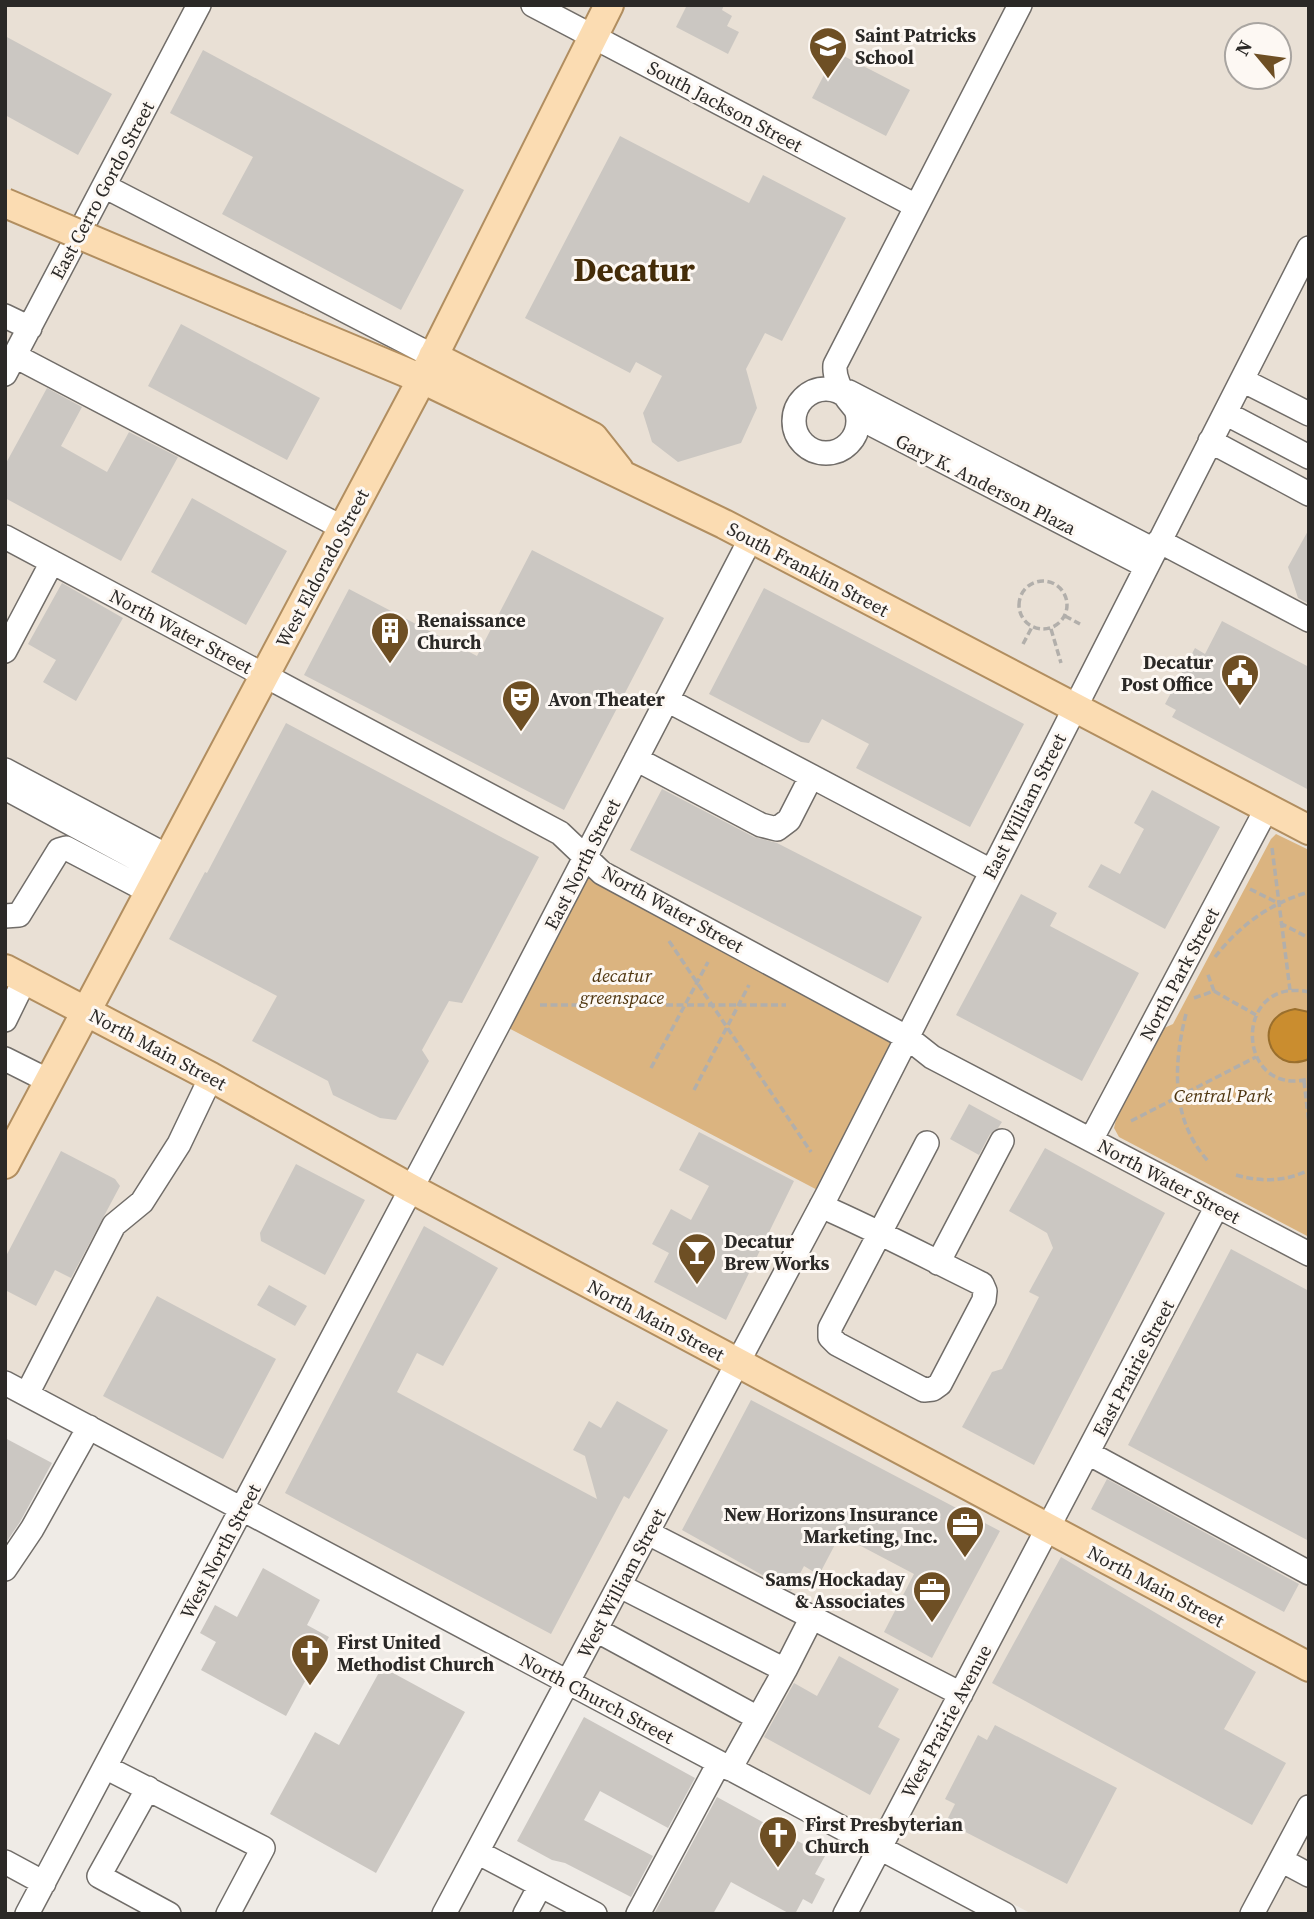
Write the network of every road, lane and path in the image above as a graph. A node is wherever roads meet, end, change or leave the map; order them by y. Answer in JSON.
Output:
{"nodes":[{"id":1,"x":199,"y":5,"type":"edge"},
{"id":2,"x":533,"y":5,"type":"edge"},
{"id":3,"x":609,"y":5,"type":"edge"},
{"id":4,"x":1020,"y":5,"type":"edge"},
{"id":5,"x":593,"y":37,"type":"junction"},
{"id":6,"x":104,"y":186,"type":"junction"},
{"id":7,"x":5,"y":202,"type":"edge"},
{"id":8,"x":916,"y":206,"type":"junction"},
{"id":9,"x":1309,"y":248,"type":"edge"},
{"id":10,"x":5,"y":316,"type":"edge"},
{"id":11,"x":30,"y":328,"type":"junction"},
{"id":12,"x":10,"y":365,"type":"edge"},
{"id":13,"x":427,"y":368,"type":"junction"},
{"id":14,"x":1242,"y":380,"type":"junction"},
{"id":15,"x":841,"y":383,"type":"junction"},
{"id":16,"x":1225,"y":412,"type":"junction"},
{"id":17,"x":1309,"y":414,"type":"edge"},
{"id":18,"x":1210,"y":441,"type":"junction"},
{"id":19,"x":1309,"y":457,"type":"edge"},
{"id":20,"x":1309,"y":494,"type":"edge"},
{"id":21,"x":343,"y":528,"type":"junction"},
{"id":22,"x":5,"y":537,"type":"edge"},
{"id":23,"x":751,"y":538,"type":"junction"},
{"id":24,"x":1153,"y":552,"type":"junction"},
{"id":25,"x":52,"y":562,"type":"junction"},
{"id":26,"x":1065,"y":616,"type":"junction"},
{"id":27,"x":1309,"y":620,"type":"edge"},
{"id":28,"x":1080,"y":624,"type":"dead end"},
{"id":29,"x":1032,"y":627,"type":"junction"},
{"id":30,"x":1051,"y":629,"type":"junction"},
{"id":31,"x":1023,"y":644,"type":"dead end"},
{"id":32,"x":5,"y":651,"type":"edge"},
{"id":33,"x":1061,"y":663,"type":"dead end"},
{"id":34,"x":265,"y":677,"type":"junction"},
{"id":35,"x":667,"y":700,"type":"junction"},
{"id":36,"x":1073,"y":708,"type":"junction"},
{"id":37,"x":636,"y":760,"type":"junction"},
{"id":38,"x":5,"y":770,"type":"edge"},
{"id":39,"x":811,"y":777,"type":"junction"},
{"id":40,"x":5,"y":788,"type":"edge"},
{"id":41,"x":1266,"y":808,"type":"junction"},
{"id":42,"x":1309,"y":830,"type":"edge"},
{"id":43,"x":93,"y":848,"type":"junction"},
{"id":44,"x":1272,"y":848,"type":"dead end"},
{"id":45,"x":585,"y":857,"type":"junction"},
{"id":46,"x":991,"y":872,"type":"junction"},
{"id":47,"x":160,"y":873,"type":"junction"},
{"id":48,"x":1250,"y":888,"type":"dead end"},
{"id":49,"x":1309,"y":892,"type":"edge"},
{"id":50,"x":1278,"y":903,"type":"junction"},
{"id":51,"x":5,"y":916,"type":"edge"},
{"id":52,"x":1280,"y":923,"type":"junction"},
{"id":53,"x":1309,"y":938,"type":"edge"},
{"id":54,"x":669,"y":941,"type":"dead end"},
{"id":55,"x":1215,"y":957,"type":"dead end"},
{"id":56,"x":708,"y":962,"type":"dead end"},
{"id":57,"x":1207,"y":972,"type":"dead end"},
{"id":58,"x":15,"y":974,"type":"edge"},
{"id":59,"x":696,"y":984,"type":"junction"},
{"id":60,"x":749,"y":985,"type":"dead end"},
{"id":61,"x":1290,"y":990,"type":"junction"},
{"id":62,"x":1214,"y":991,"type":"junction"},
{"id":63,"x":1309,"y":992,"type":"edge"},
{"id":64,"x":1194,"y":998,"type":"dead end"},
{"id":65,"x":540,"y":1005,"type":"dead end"},
{"id":66,"x":710,"y":1005,"type":"junction"},
{"id":67,"x":738,"y":1005,"type":"junction"},
{"id":68,"x":786,"y":1005,"type":"dead end"},
{"id":69,"x":684,"y":1006,"type":"junction"},
{"id":70,"x":86,"y":1011,"type":"junction"},
{"id":71,"x":1186,"y":1014,"type":"dead end"},
{"id":72,"x":1256,"y":1015,"type":"junction"},
{"id":73,"x":5,"y":1020,"type":"edge"},
{"id":74,"x":726,"y":1028,"type":"junction"},
{"id":75,"x":908,"y":1038,"type":"junction"},
{"id":76,"x":1256,"y":1057,"type":"junction"},
{"id":77,"x":5,"y":1059,"type":"edge"},
{"id":78,"x":651,"y":1068,"type":"dead end"},
{"id":79,"x":211,"y":1077,"type":"junction"},
{"id":80,"x":1306,"y":1080,"type":"edge"},
{"id":81,"x":49,"y":1081,"type":"junction"},
{"id":82,"x":694,"y":1090,"type":"dead end"},
{"id":83,"x":1178,"y":1095,"type":"junction"},
{"id":84,"x":1131,"y":1121,"type":"dead end"},
{"id":85,"x":1309,"y":1124,"type":"edge"},
{"id":86,"x":13,"y":1133,"type":"edge"},
{"id":87,"x":1091,"y":1140,"type":"junction"},
{"id":88,"x":1002,"y":1141,"type":"dead end"},
{"id":89,"x":927,"y":1143,"type":"dead end"},
{"id":90,"x":811,"y":1152,"type":"dead end"},
{"id":91,"x":1208,"y":1161,"type":"dead end"},
{"id":92,"x":5,"y":1164,"type":"edge"},
{"id":93,"x":1309,"y":1170,"type":"edge"},
{"id":94,"x":1236,"y":1175,"type":"dead end"},
{"id":95,"x":412,"y":1189,"type":"junction"},
{"id":96,"x":821,"y":1206,"type":"junction"},
{"id":97,"x":1217,"y":1206,"type":"junction"},
{"id":98,"x":879,"y":1234,"type":"junction"},
{"id":99,"x":1309,"y":1254,"type":"edge"},
{"id":100,"x":938,"y":1263,"type":"junction"},
{"id":101,"x":739,"y":1364,"type":"junction"},
{"id":102,"x":5,"y":1383,"type":"edge"},
{"id":103,"x":27,"y":1394,"type":"junction"},
{"id":104,"x":89,"y":1427,"type":"junction"},
{"id":105,"x":1088,"y":1453,"type":"junction"},
{"id":106,"x":243,"y":1509,"type":"junction"},
{"id":107,"x":1048,"y":1529,"type":"junction"},
{"id":108,"x":648,"y":1533,"type":"junction"},
{"id":109,"x":5,"y":1569,"type":"edge"},
{"id":110,"x":1309,"y":1573,"type":"edge"},
{"id":111,"x":620,"y":1586,"type":"junction"},
{"id":112,"x":811,"y":1617,"type":"junction"},
{"id":113,"x":596,"y":1630,"type":"junction"},
{"id":114,"x":1309,"y":1667,"type":"edge"},
{"id":115,"x":785,"y":1670,"type":"junction"},
{"id":116,"x":568,"y":1683,"type":"junction"},
{"id":117,"x":961,"y":1694,"type":"junction"},
{"id":118,"x":758,"y":1718,"type":"junction"},
{"id":119,"x":724,"y":1766,"type":"junction"},
{"id":120,"x":106,"y":1767,"type":"junction"},
{"id":121,"x":148,"y":1788,"type":"junction"},
{"id":122,"x":1309,"y":1807,"type":"edge"},
{"id":123,"x":879,"y":1849,"type":"junction"},
{"id":124,"x":477,"y":1852,"type":"junction"},
{"id":125,"x":1281,"y":1860,"type":"junction"},
{"id":126,"x":5,"y":1862,"type":"edge"},
{"id":127,"x":1309,"y":1875,"type":"edge"},
{"id":128,"x":44,"y":1883,"type":"junction"},
{"id":129,"x":540,"y":1886,"type":"junction"},
{"id":130,"x":27,"y":1914,"type":"edge"},
{"id":131,"x":169,"y":1914,"type":"edge"},
{"id":132,"x":228,"y":1914,"type":"edge"},
{"id":133,"x":444,"y":1914,"type":"edge"},
{"id":134,"x":525,"y":1914,"type":"edge"},
{"id":135,"x":595,"y":1914,"type":"edge"},
{"id":136,"x":638,"y":1914,"type":"edge"},
{"id":137,"x":845,"y":1914,"type":"edge"},
{"id":138,"x":1004,"y":1914,"type":"edge"},
{"id":139,"x":1252,"y":1914,"type":"edge"}],
"edges":[{"from":1,"to":6,"type":"street","name":"East Cerro Gordo Street"},
{"from":2,"to":5,"type":"street","name":"South Jackson Street"},
{"from":3,"to":5,"type":"main road","name":"West Eldorado Street"},
{"from":4,"to":8,"type":"street"},
{"from":5,"to":8,"type":"street","name":"South Jackson Street"},
{"from":5,"to":13,"type":"main road","name":"West Eldorado Street"},
{"from":6,"to":11,"type":"street","name":"East Cerro Gordo Street"},
{"from":6,"to":13,"type":"street"},
{"from":7,"to":13,"type":"main road","bridge":true},
{"from":8,"to":15,"type":"street"},
{"from":9,"to":14,"type":"street","name":"East William Street"},
{"from":10,"to":11,"type":"street"},
{"from":11,"to":12,"type":"street","name":"East Cerro Gordo Street"},
{"from":12,"to":21,"type":"street"},
{"from":13,"to":21,"type":"main road","name":"West Eldorado Street"},
{"from":13,"to":23,"type":"main road","name":"South Franklin Street"},
{"from":14,"to":16,"type":"street","name":"East William Street"},
{"from":14,"to":17,"type":"street"},
{"from":15,"to":15,"type":"street"},
{"from":15,"to":24,"type":"street","name":"Gary K. Anderson Plaza"},
{"from":16,"to":18,"type":"street","name":"East William Street"},
{"from":16,"to":19,"type":"street"},
{"from":18,"to":20,"type":"street"},
{"from":18,"to":24,"type":"street","name":"East William Street"},
{"from":21,"to":34,"type":"main road","name":"West Eldorado Street"},
{"from":22,"to":25,"type":"street","name":"North Water Street"},
{"from":23,"to":35,"type":"street","name":"East North Street"},
{"from":23,"to":36,"type":"main road","name":"South Franklin Street"},
{"from":24,"to":27,"type":"street","name":"Gary K. Anderson Plaza"},
{"from":24,"to":36,"type":"street","name":"East William Street"},
{"from":25,"to":32,"type":"street"},
{"from":25,"to":34,"type":"street","name":"North Water Street"},
{"from":26,"to":28,"type":"path"},
{"from":26,"to":29,"type":"path"},
{"from":26,"to":30,"type":"path"},
{"from":29,"to":30,"type":"path"},
{"from":29,"to":31,"type":"path"},
{"from":30,"to":33,"type":"path"},
{"from":34,"to":45,"type":"street","name":"North Water Street"},
{"from":34,"to":47,"type":"main road","name":"West Eldorado Street"},
{"from":35,"to":37,"type":"street","name":"East North Street"},
{"from":35,"to":39,"type":"street"},
{"from":36,"to":41,"type":"main road","name":"South Franklin Street"},
{"from":36,"to":46,"type":"street","name":"East William Street"},
{"from":37,"to":39,"type":"street"},
{"from":37,"to":45,"type":"street","name":"East North Street"},
{"from":38,"to":47,"type":"street"},
{"from":39,"to":46,"type":"street"},
{"from":40,"to":43,"type":"street"},
{"from":41,"to":42,"type":"main road","name":"South Franklin Street"},
{"from":41,"to":87,"type":"street","name":"North Park Street"},
{"from":43,"to":47,"type":"street"},
{"from":43,"to":51,"type":"street"},
{"from":44,"to":50,"type":"path"},
{"from":45,"to":75,"type":"street","name":"North Water Street"},
{"from":45,"to":95,"type":"street","name":"East North Street"},
{"from":46,"to":75,"type":"street","name":"East William Street"},
{"from":47,"to":70,"type":"main road","name":"West Eldorado Street"},
{"from":48,"to":50,"type":"path"},
{"from":49,"to":50,"type":"path"},
{"from":50,"to":52,"type":"path"},
{"from":50,"to":55,"type":"path"},
{"from":52,"to":53,"type":"path"},
{"from":52,"to":61,"type":"path"},
{"from":54,"to":59,"type":"path"},
{"from":56,"to":59,"type":"path"},
{"from":57,"to":62,"type":"path"},
{"from":58,"to":70,"type":"main road","name":"North Main Street"},
{"from":58,"to":73,"type":"street"},
{"from":59,"to":66,"type":"path"},
{"from":59,"to":69,"type":"path"},
{"from":60,"to":67,"type":"path"},
{"from":61,"to":63,"type":"path"},
{"from":61,"to":72,"type":"path"},
{"from":62,"to":64,"type":"path"},
{"from":62,"to":72,"type":"path"},
{"from":65,"to":69,"type":"path"},
{"from":66,"to":67,"type":"path"},
{"from":66,"to":69,"type":"path"},
{"from":66,"to":74,"type":"path"},
{"from":67,"to":68,"type":"path"},
{"from":67,"to":74,"type":"path"},
{"from":69,"to":78,"type":"path"},
{"from":70,"to":79,"type":"main road","name":"North Main Street"},
{"from":70,"to":81,"type":"main road","name":"West Eldorado Street"},
{"from":71,"to":83,"type":"path"},
{"from":72,"to":76,"type":"path"},
{"from":74,"to":82,"type":"path"},
{"from":74,"to":90,"type":"path"},
{"from":75,"to":87,"type":"street","name":"North Water Street"},
{"from":75,"to":96,"type":"street","name":"East William Street"},
{"from":76,"to":80,"type":"path"},
{"from":76,"to":83,"type":"path"},
{"from":77,"to":81,"type":"street"},
{"from":79,"to":95,"type":"main road","name":"North Main Street"},
{"from":79,"to":103,"type":"street"},
{"from":80,"to":85,"type":"path"},
{"from":81,"to":86,"type":"main road","name":"West Eldorado Street"},
{"from":83,"to":84,"type":"path"},
{"from":83,"to":91,"type":"path"},
{"from":86,"to":92,"type":"main road","name":"West Eldorado Street"},
{"from":87,"to":97,"type":"street","name":"North Water Street"},
{"from":88,"to":100,"type":"street"},
{"from":89,"to":98,"type":"street"},
{"from":93,"to":94,"type":"path"},
{"from":95,"to":101,"type":"main road","name":"North Main Street"},
{"from":95,"to":106,"type":"street","name":"West North Street"},
{"from":96,"to":98,"type":"street"},
{"from":96,"to":101,"type":"street","name":"East William Street"},
{"from":97,"to":99,"type":"street","name":"North Water Street"},
{"from":97,"to":105,"type":"street","name":"East Prairie Street"},
{"from":98,"to":100,"type":"street"},
{"from":98,"to":100,"type":"street"},
{"from":101,"to":107,"type":"main road","name":"North Main Street"},
{"from":101,"to":108,"type":"street","name":"West William Street"},
{"from":102,"to":103,"type":"street","name":"North Church Street"},
{"from":103,"to":104,"type":"street","name":"North Church Street"},
{"from":104,"to":106,"type":"street","name":"North Church Street"},
{"from":104,"to":109,"type":"street"},
{"from":105,"to":107,"type":"street","name":"East Prairie Street"},
{"from":105,"to":110,"type":"street"},
{"from":106,"to":116,"type":"street","name":"North Church Street"},
{"from":106,"to":120,"type":"street","name":"West North Street"},
{"from":107,"to":114,"type":"main road","name":"North Main Street"},
{"from":107,"to":117,"type":"street","name":"West Prairie Avenue"},
{"from":108,"to":111,"type":"street","name":"West William Street"},
{"from":108,"to":112,"type":"street"},
{"from":111,"to":113,"type":"street","name":"West William Street"},
{"from":111,"to":115,"type":"street"},
{"from":112,"to":115,"type":"street"},
{"from":112,"to":117,"type":"street"},
{"from":113,"to":116,"type":"street","name":"West William Street"},
{"from":113,"to":118,"type":"street"},
{"from":115,"to":118,"type":"street"},
{"from":116,"to":119,"type":"street","name":"North Church Street"},
{"from":116,"to":124,"type":"street","name":"West William Street"},
{"from":117,"to":123,"type":"street","name":"West Prairie Avenue"},
{"from":118,"to":119,"type":"street"},
{"from":119,"to":123,"type":"street","name":"North Church Street"},
{"from":119,"to":136,"type":"street"},
{"from":120,"to":121,"type":"street"},
{"from":120,"to":128,"type":"street","name":"West North Street"},
{"from":121,"to":131,"type":"street"},
{"from":121,"to":132,"type":"street"},
{"from":122,"to":125,"type":"street"},
{"from":123,"to":137,"type":"street","name":"West Prairie Avenue"},
{"from":123,"to":138,"type":"street","name":"North Church Street"},
{"from":124,"to":129,"type":"street"},
{"from":124,"to":133,"type":"street","name":"West William Street"},
{"from":125,"to":127,"type":"street"},
{"from":125,"to":139,"type":"street"},
{"from":126,"to":128,"type":"street"},
{"from":128,"to":130,"type":"street","name":"West North Street"},
{"from":129,"to":134,"type":"street"},
{"from":129,"to":135,"type":"street"}]}
